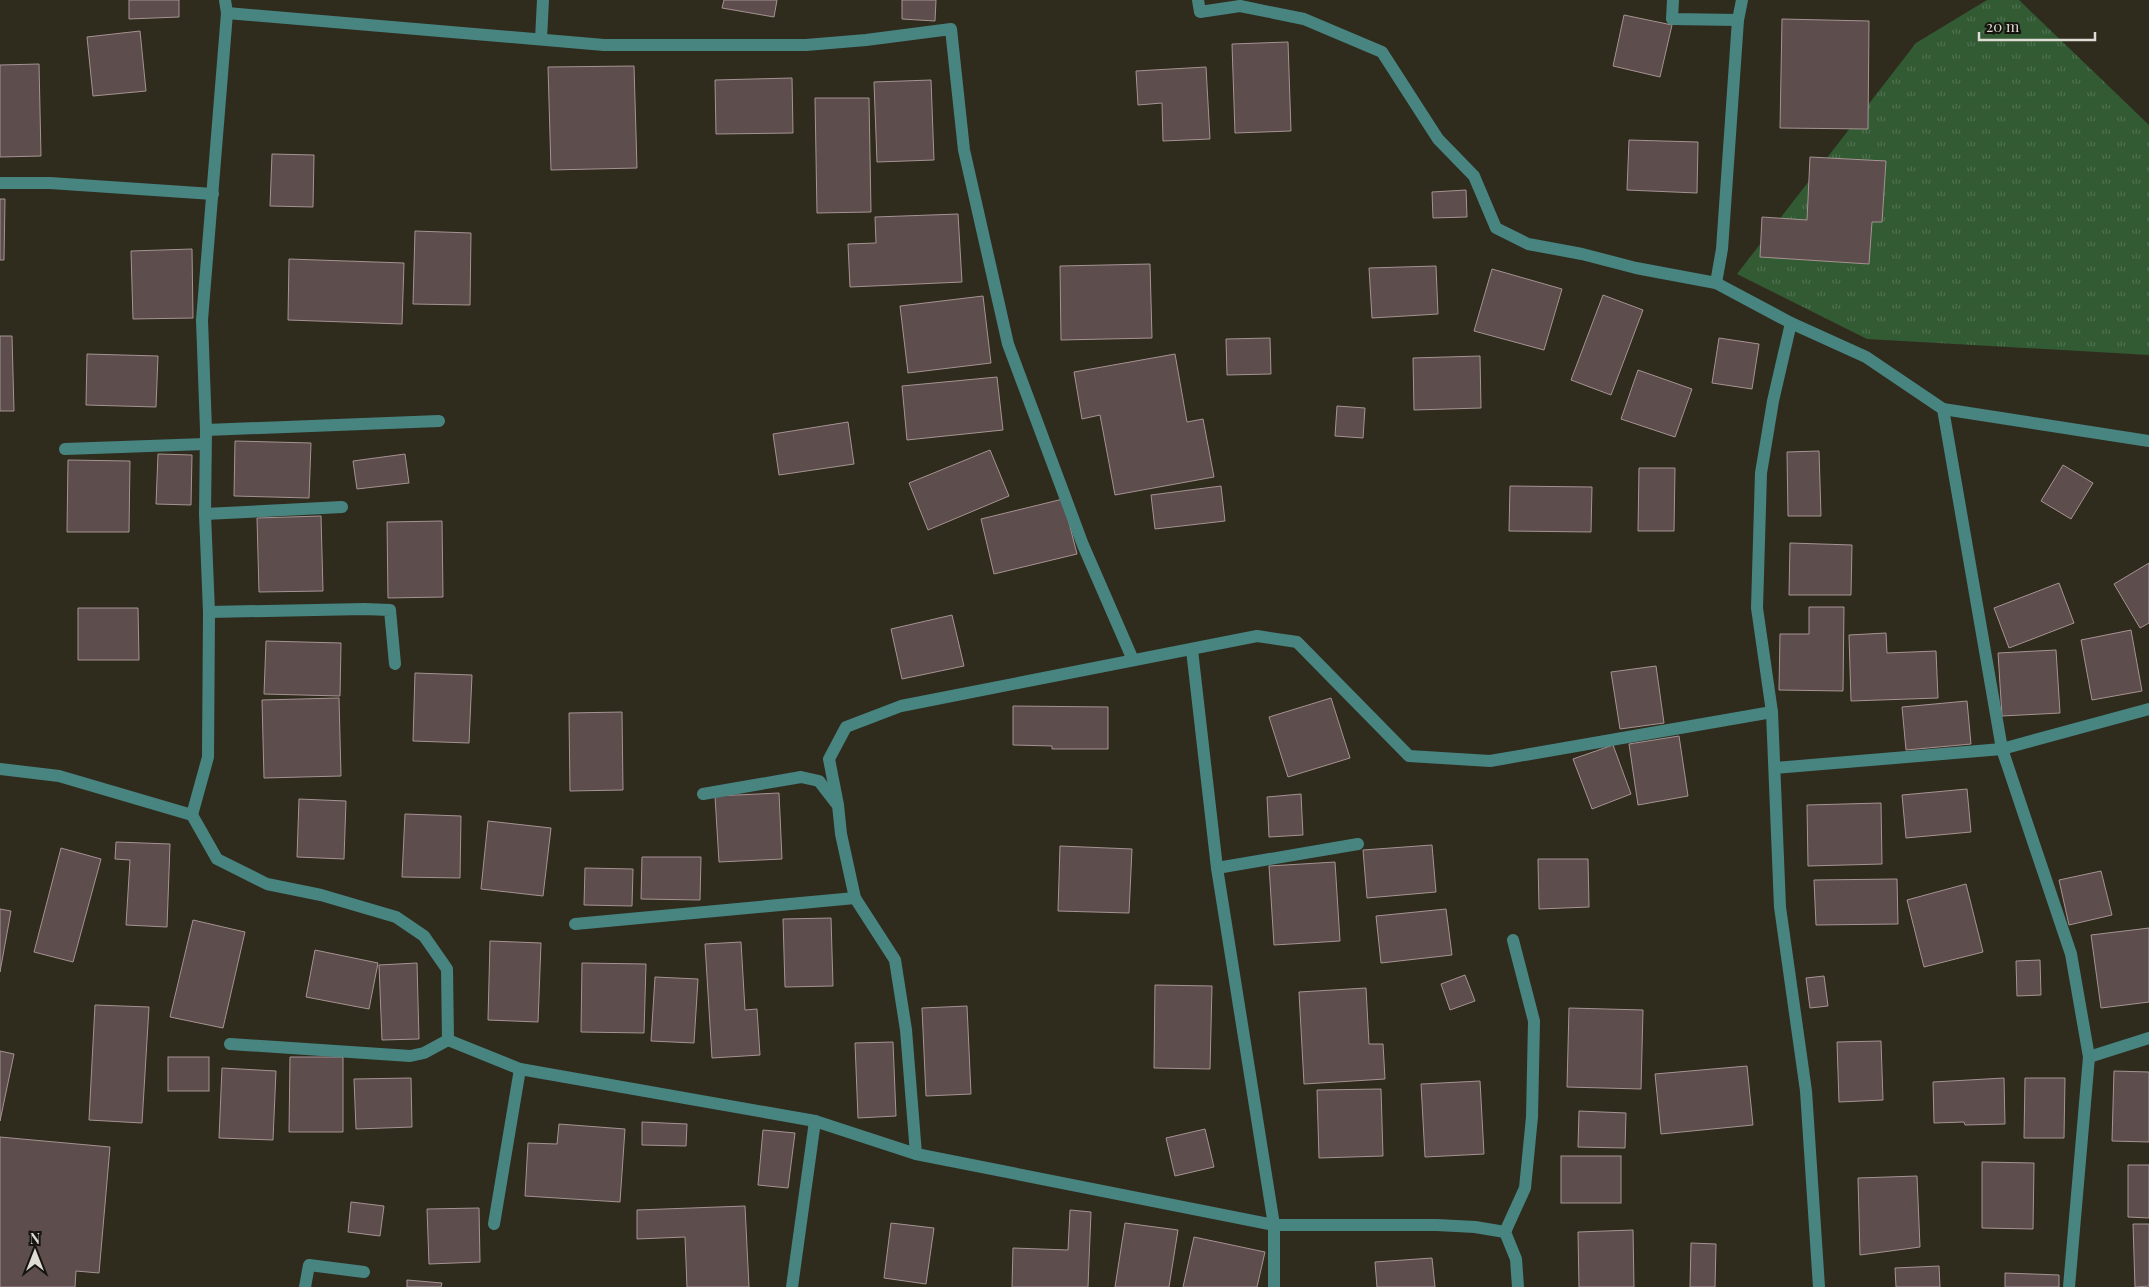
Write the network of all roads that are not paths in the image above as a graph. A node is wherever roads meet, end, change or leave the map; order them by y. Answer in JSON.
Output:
{"nodes":[{"id":1,"x":226,"y":0,"type":"edge"},
{"id":2,"x":544,"y":0,"type":"edge"},
{"id":3,"x":1198,"y":0,"type":"edge"},
{"id":4,"x":1672,"y":0,"type":"edge"},
{"id":5,"x":1742,"y":0,"type":"edge"},
{"id":6,"x":227,"y":14,"type":"junction"},
{"id":7,"x":1738,"y":20,"type":"junction"},
{"id":8,"x":541,"y":39,"type":"junction"},
{"id":9,"x":0,"y":183,"type":"edge"},
{"id":10,"x":213,"y":194,"type":"junction"},
{"id":11,"x":1716,"y":283,"type":"junction"},
{"id":12,"x":1791,"y":324,"type":"junction"},
{"id":13,"x":1943,"y":409,"type":"junction"},
{"id":14,"x":439,"y":420,"type":"dead end"},
{"id":15,"x":206,"y":430,"type":"junction"},
{"id":16,"x":2149,"y":441,"type":"edge"},
{"id":17,"x":205,"y":444,"type":"junction"},
{"id":18,"x":65,"y":450,"type":"dead end"},
{"id":19,"x":342,"y":507,"type":"dead end"},
{"id":20,"x":205,"y":514,"type":"junction"},
{"id":21,"x":209,"y":612,"type":"junction"},
{"id":22,"x":1192,"y":650,"type":"junction"},
{"id":23,"x":1133,"y":660,"type":"junction"},
{"id":24,"x":395,"y":664,"type":"dead end"},
{"id":25,"x":2149,"y":709,"type":"edge"},
{"id":26,"x":1772,"y":712,"type":"junction"},
{"id":27,"x":2002,"y":748,"type":"junction"},
{"id":28,"x":1776,"y":768,"type":"junction"},
{"id":29,"x":0,"y":770,"type":"edge"},
{"id":30,"x":703,"y":794,"type":"dead end"},
{"id":31,"x":838,"y":804,"type":"junction"},
{"id":32,"x":192,"y":815,"type":"junction"},
{"id":33,"x":1358,"y":844,"type":"dead end"},
{"id":34,"x":1217,"y":868,"type":"junction"},
{"id":35,"x":856,"y":898,"type":"junction"},
{"id":36,"x":575,"y":924,"type":"dead end"},
{"id":37,"x":1513,"y":940,"type":"dead end"},
{"id":38,"x":2149,"y":1038,"type":"edge"},
{"id":39,"x":448,"y":1040,"type":"junction"},
{"id":40,"x":230,"y":1044,"type":"dead end"},
{"id":41,"x":2089,"y":1057,"type":"junction"},
{"id":42,"x":520,"y":1069,"type":"junction"},
{"id":43,"x":814,"y":1121,"type":"junction"},
{"id":44,"x":916,"y":1154,"type":"junction"},
{"id":45,"x":494,"y":1224,"type":"dead end"},
{"id":46,"x":1274,"y":1225,"type":"junction"},
{"id":47,"x":1505,"y":1232,"type":"junction"},
{"id":48,"x":364,"y":1272,"type":"dead end"},
{"id":49,"x":305,"y":1287,"type":"edge"},
{"id":50,"x":792,"y":1287,"type":"edge"},
{"id":51,"x":1274,"y":1287,"type":"edge"},
{"id":52,"x":1518,"y":1287,"type":"edge"},
{"id":53,"x":1819,"y":1287,"type":"edge"},
{"id":54,"x":2069,"y":1287,"type":"edge"}],
"edges":[{"from":1,"to":6,"type":"street"},
{"from":2,"to":8,"type":"street"},
{"from":3,"to":11,"type":"street"},
{"from":4,"to":7,"type":"street"},
{"from":5,"to":7,"type":"street"},
{"from":6,"to":8,"type":"street"},
{"from":6,"to":10,"type":"street"},
{"from":7,"to":11,"type":"street"},
{"from":8,"to":23,"type":"street"},
{"from":9,"to":10,"type":"street"},
{"from":10,"to":15,"type":"street"},
{"from":11,"to":12,"type":"street"},
{"from":12,"to":13,"type":"street"},
{"from":12,"to":26,"type":"street"},
{"from":13,"to":16,"type":"street"},
{"from":13,"to":27,"type":"street"},
{"from":14,"to":15,"type":"street"},
{"from":15,"to":17,"type":"street"},
{"from":17,"to":18,"type":"street"},
{"from":17,"to":20,"type":"street"},
{"from":19,"to":20,"type":"street"},
{"from":20,"to":21,"type":"street"},
{"from":21,"to":24,"type":"street"},
{"from":21,"to":32,"type":"street"},
{"from":22,"to":23,"type":"street"},
{"from":22,"to":26,"type":"street"},
{"from":22,"to":34,"type":"street"},
{"from":23,"to":31,"type":"street"},
{"from":25,"to":27,"type":"street"},
{"from":26,"to":28,"type":"street"},
{"from":27,"to":28,"type":"street"},
{"from":27,"to":41,"type":"street"},
{"from":28,"to":53,"type":"street"},
{"from":29,"to":32,"type":"street"},
{"from":30,"to":31,"type":"street"},
{"from":31,"to":35,"type":"street"},
{"from":32,"to":39,"type":"street"},
{"from":33,"to":34,"type":"street"},
{"from":34,"to":46,"type":"street"},
{"from":35,"to":36,"type":"street"},
{"from":35,"to":44,"type":"street"},
{"from":37,"to":47,"type":"street"},
{"from":38,"to":41,"type":"street"},
{"from":39,"to":40,"type":"street"},
{"from":39,"to":42,"type":"street"},
{"from":41,"to":54,"type":"street"},
{"from":42,"to":43,"type":"street"},
{"from":42,"to":45,"type":"street"},
{"from":43,"to":44,"type":"street"},
{"from":43,"to":50,"type":"street"},
{"from":44,"to":46,"type":"street"},
{"from":46,"to":47,"type":"street"},
{"from":46,"to":51,"type":"street"},
{"from":47,"to":52,"type":"street"},
{"from":48,"to":49,"type":"street"}]}
